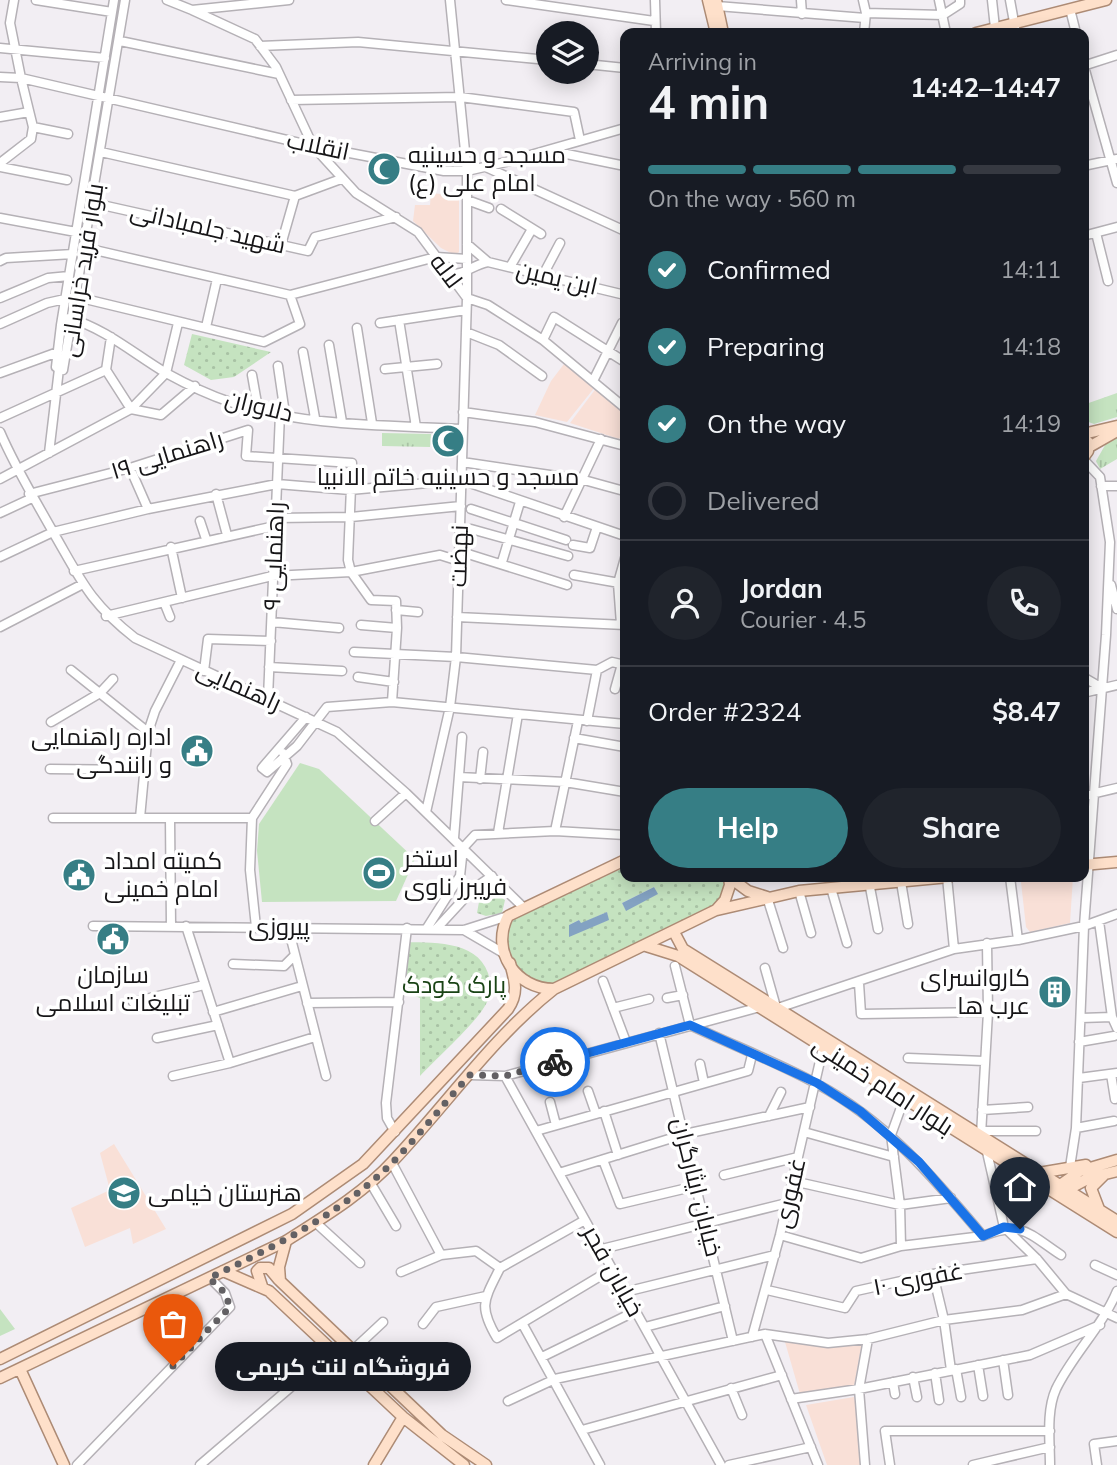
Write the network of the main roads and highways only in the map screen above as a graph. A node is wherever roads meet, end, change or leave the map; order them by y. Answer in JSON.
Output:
{"nodes":[{"id":1,"x":1106,"y":0,"type":"edge"},
{"id":2,"x":714,"y":2,"type":"edge"},
{"id":3,"x":716,"y":28,"type":"edge"},
{"id":4,"x":722,"y":28,"type":"edge"},
{"id":5,"x":995,"y":28,"type":"edge"},
{"id":6,"x":1016,"y":28,"type":"edge"},
{"id":7,"x":1117,"y":426,"type":"edge"},
{"id":8,"x":1117,"y":431,"type":"edge"},
{"id":9,"x":1089,"y":433,"type":"edge"},
{"id":10,"x":1089,"y":446,"type":"edge"},
{"id":11,"x":620,"y":862,"type":"edge"},
{"id":12,"x":1117,"y":862,"type":"edge"},
{"id":13,"x":1089,"y":865,"type":"edge"},
{"id":14,"x":730,"y":882,"type":"edge"},
{"id":15,"x":735,"y":882,"type":"edge"},
{"id":16,"x":864,"y":882,"type":"edge"},
{"id":17,"x":767,"y":897,"type":"junction"},
{"id":18,"x":716,"y":910,"type":"junction"},
{"id":19,"x":674,"y":932,"type":"junction"},
{"id":20,"x":646,"y":946,"type":"junction"},
{"id":21,"x":508,"y":958,"type":"junction"},
{"id":22,"x":723,"y":979,"type":"junction"},
{"id":23,"x":554,"y":989,"type":"junction"},
{"id":24,"x":426,"y":1099,"type":"junction"},
{"id":25,"x":438,"y":1110,"type":"junction"},
{"id":26,"x":955,"y":1119,"type":"junction"},
{"id":27,"x":948,"y":1128,"type":"junction"},
{"id":28,"x":1112,"y":1167,"type":"edge"},
{"id":29,"x":1039,"y":1173,"type":"junction"},
{"id":30,"x":1062,"y":1190,"type":"junction"},
{"id":31,"x":1096,"y":1213,"type":"junction"},
{"id":32,"x":1117,"y":1221,"type":"edge"},
{"id":33,"x":1117,"y":1232,"type":"edge"},
{"id":34,"x":286,"y":1241,"type":"junction"},
{"id":35,"x":223,"y":1271,"type":"junction"},
{"id":36,"x":280,"y":1281,"type":"junction"},
{"id":37,"x":262,"y":1286,"type":"junction"},
{"id":38,"x":108,"y":1307,"type":"junction"},
{"id":39,"x":116,"y":1324,"type":"junction"},
{"id":40,"x":0,"y":1359,"type":"edge"},
{"id":41,"x":20,"y":1368,"type":"junction"},
{"id":42,"x":0,"y":1378,"type":"edge"},
{"id":43,"x":402,"y":1417,"type":"junction"},
{"id":44,"x":64,"y":1465,"type":"edge"},
{"id":45,"x":374,"y":1465,"type":"edge"},
{"id":46,"x":464,"y":1465,"type":"edge"},
{"id":47,"x":486,"y":1465,"type":"edge"}],
"edges":[{"from":1,"to":6,"type":"main road"},
{"from":2,"to":3,"type":"main road"},
{"from":2,"to":4,"type":"main road"},
{"from":5,"to":6,"type":"main road"},
{"from":7,"to":9,"type":"main road"},
{"from":8,"to":10,"type":"main road"},
{"from":11,"to":21,"type":"main road"},
{"from":12,"to":13,"type":"main road"},
{"from":14,"to":18,"type":"main road"},
{"from":15,"to":17,"type":"main road"},
{"from":16,"to":17,"type":"main road"},
{"from":17,"to":18,"type":"main road"},
{"from":18,"to":19,"type":"main road"},
{"from":19,"to":20,"type":"main road"},
{"from":19,"to":22,"type":"main road","name":"بلوار امام خمینی"},
{"from":20,"to":22,"type":"main road","name":"بلوار امام خمینی"},
{"from":20,"to":23,"type":"main road"},
{"from":21,"to":23,"type":"main road"},
{"from":21,"to":24,"type":"main road"},
{"from":22,"to":26,"type":"main road","name":"بلوار امام خمینی"},
{"from":22,"to":27,"type":"main road","name":"بلوار امام خمینی"},
{"from":23,"to":25,"type":"main road"},
{"from":24,"to":25,"type":"main road"},
{"from":24,"to":38,"type":"main road"},
{"from":25,"to":34,"type":"main road"},
{"from":26,"to":27,"type":"main road"},
{"from":26,"to":29,"type":"main road","name":"بلوار امام خمینی"},
{"from":27,"to":30,"type":"main road","name":"بلوار امام خمینی"},
{"from":28,"to":29,"type":"main road"},
{"from":28,"to":30,"type":"main road"},
{"from":28,"to":31,"type":"main road"},
{"from":29,"to":30,"type":"main road","name":"بلوار امام خمینی"},
{"from":30,"to":31,"type":"main road","name":"بلوار امام خمینی"},
{"from":31,"to":32,"type":"main road","name":"بلوار امام خمینی"},
{"from":31,"to":33,"type":"main road","name":"بلوار امام خمینی"},
{"from":34,"to":35,"type":"main road"},
{"from":34,"to":36,"type":"main road"},
{"from":35,"to":37,"type":"main road"},
{"from":35,"to":39,"type":"main road"},
{"from":36,"to":37,"type":"main road"},
{"from":36,"to":47,"type":"main road"},
{"from":37,"to":43,"type":"main road"},
{"from":38,"to":39,"type":"main road"},
{"from":38,"to":40,"type":"main road"},
{"from":39,"to":41,"type":"main road"},
{"from":41,"to":42,"type":"main road"},
{"from":41,"to":44,"type":"main road"},
{"from":43,"to":45,"type":"main road"},
{"from":43,"to":46,"type":"main road"}]}
